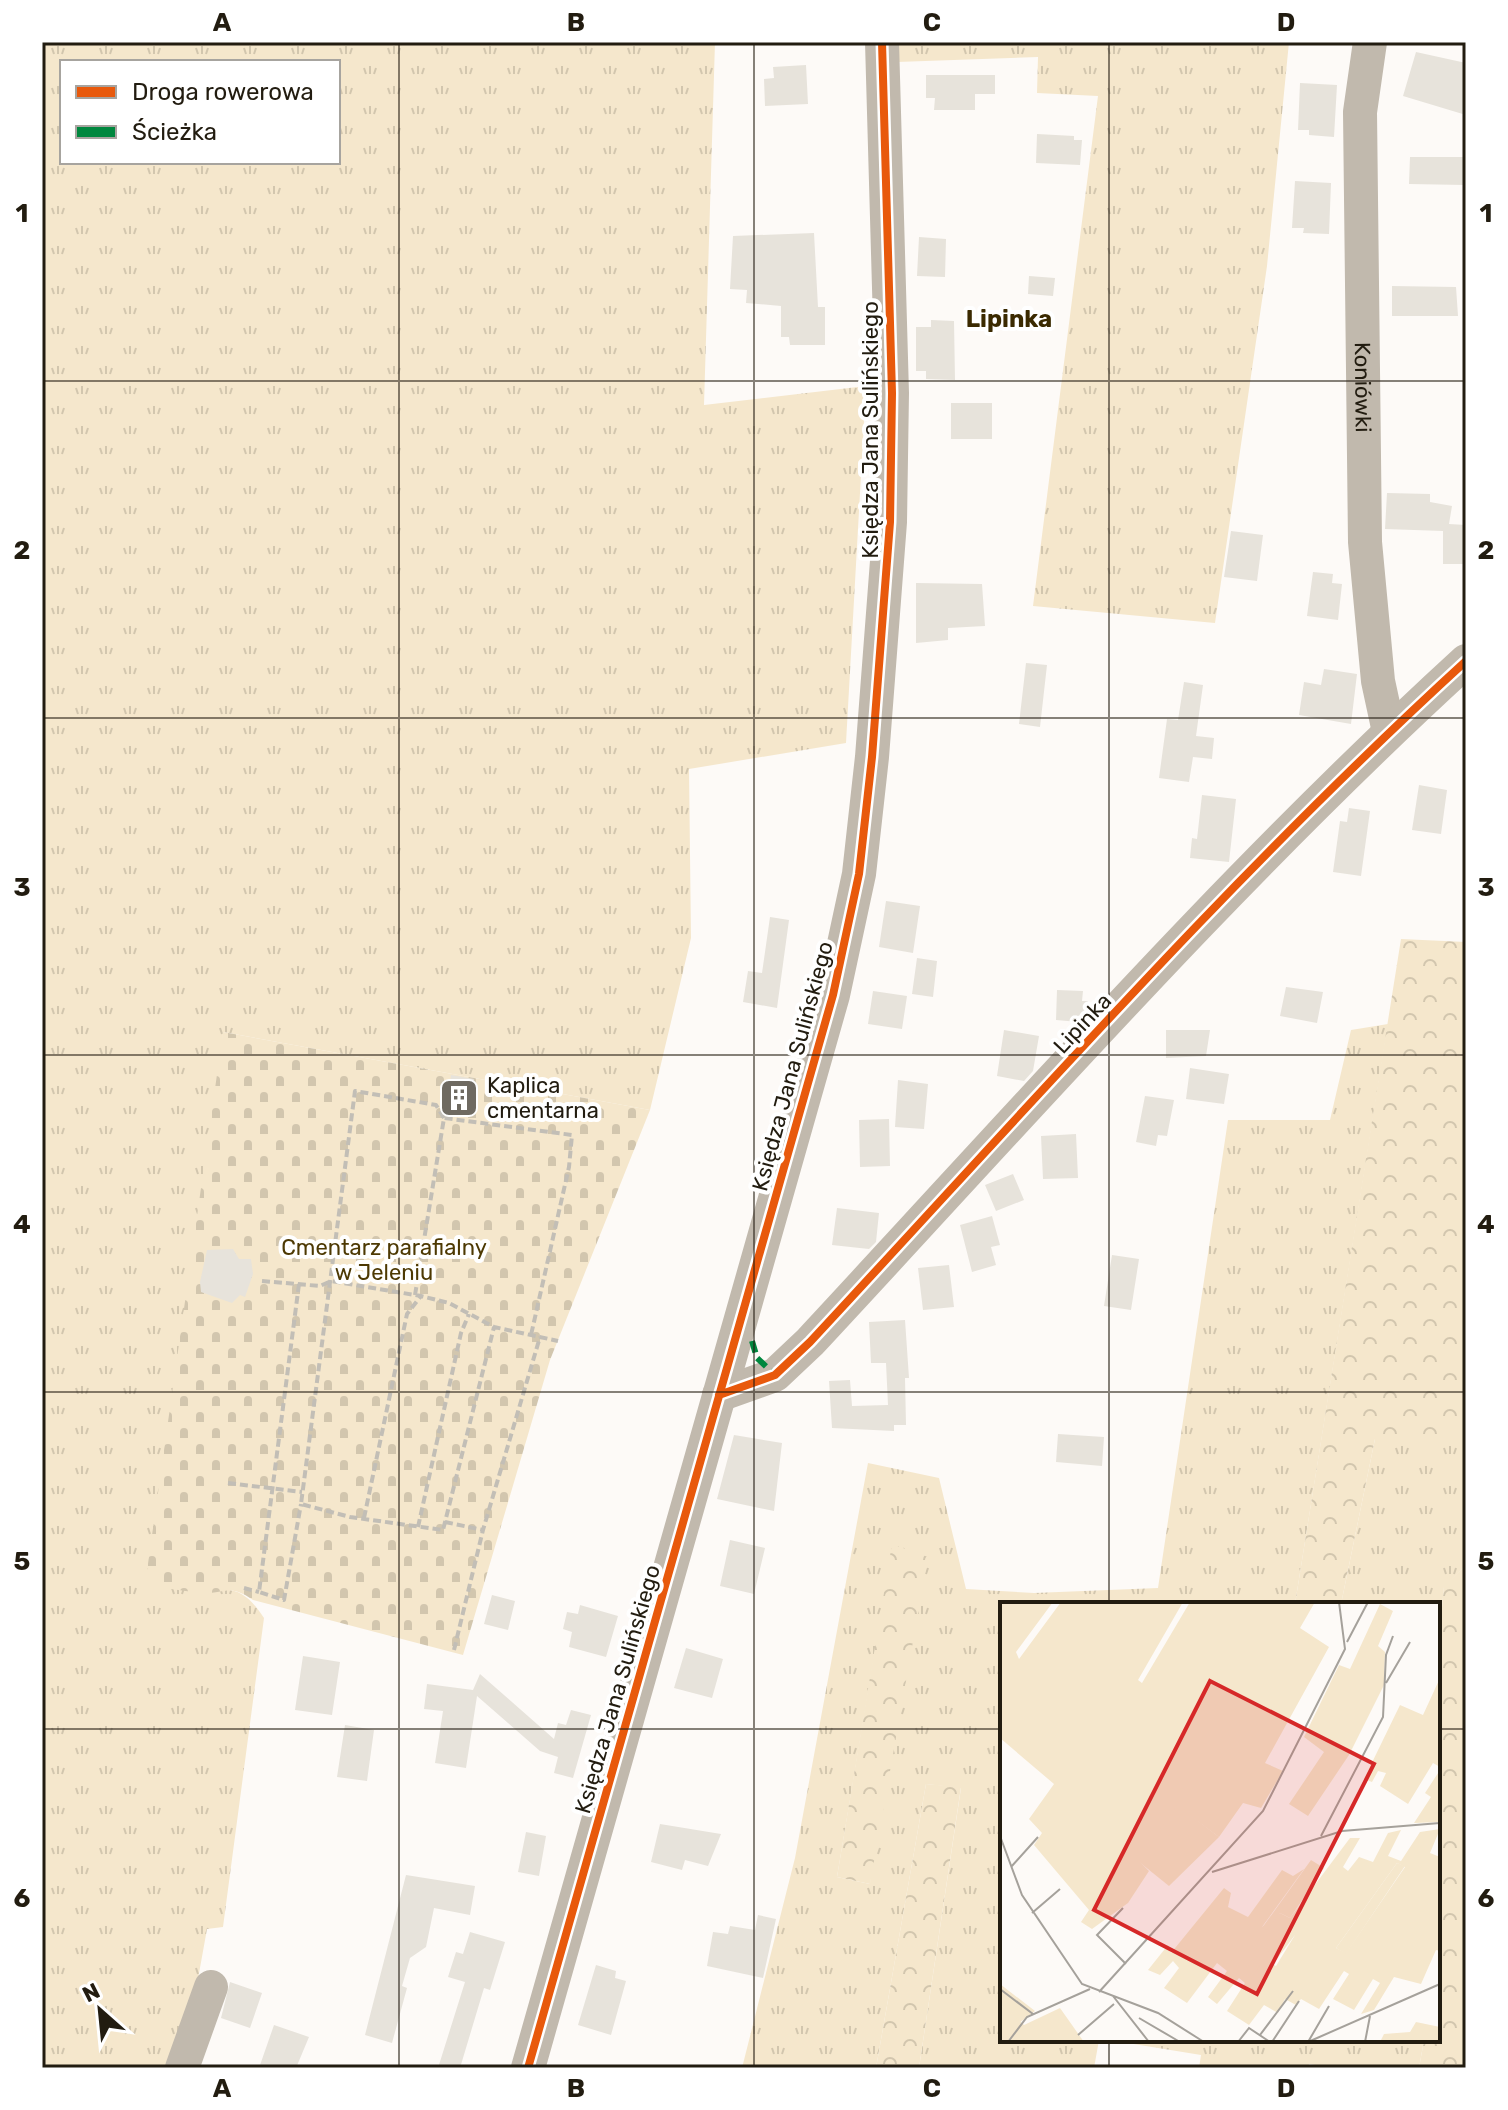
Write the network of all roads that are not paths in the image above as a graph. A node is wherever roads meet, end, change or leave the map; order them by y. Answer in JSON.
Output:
{"nodes":[{"id":1,"x":882,"y":42,"type":"edge"},
{"id":2,"x":1370,"y":42,"type":"edge"},
{"id":3,"x":1466,"y":661,"type":"edge"},
{"id":4,"x":1389,"y":732,"type":"junction"},
{"id":5,"x":719,"y":1395,"type":"junction"},
{"id":6,"x":211,"y":1987,"type":"dead end"},
{"id":7,"x":182,"y":2068,"type":"edge"},
{"id":8,"x":528,"y":2068,"type":"edge"}],
"edges":[{"from":1,"to":5,"type":"street","name":"Księdza Jana Sulińskiego"},
{"from":2,"to":4,"type":"street","name":"Koniówki"},
{"from":3,"to":4,"type":"street","name":"Lipinka"},
{"from":4,"to":5,"type":"street","name":"Lipinka"},
{"from":5,"to":8,"type":"street","name":"Księdza Jana Sulińskiego"},
{"from":6,"to":7,"type":"street"}]}
